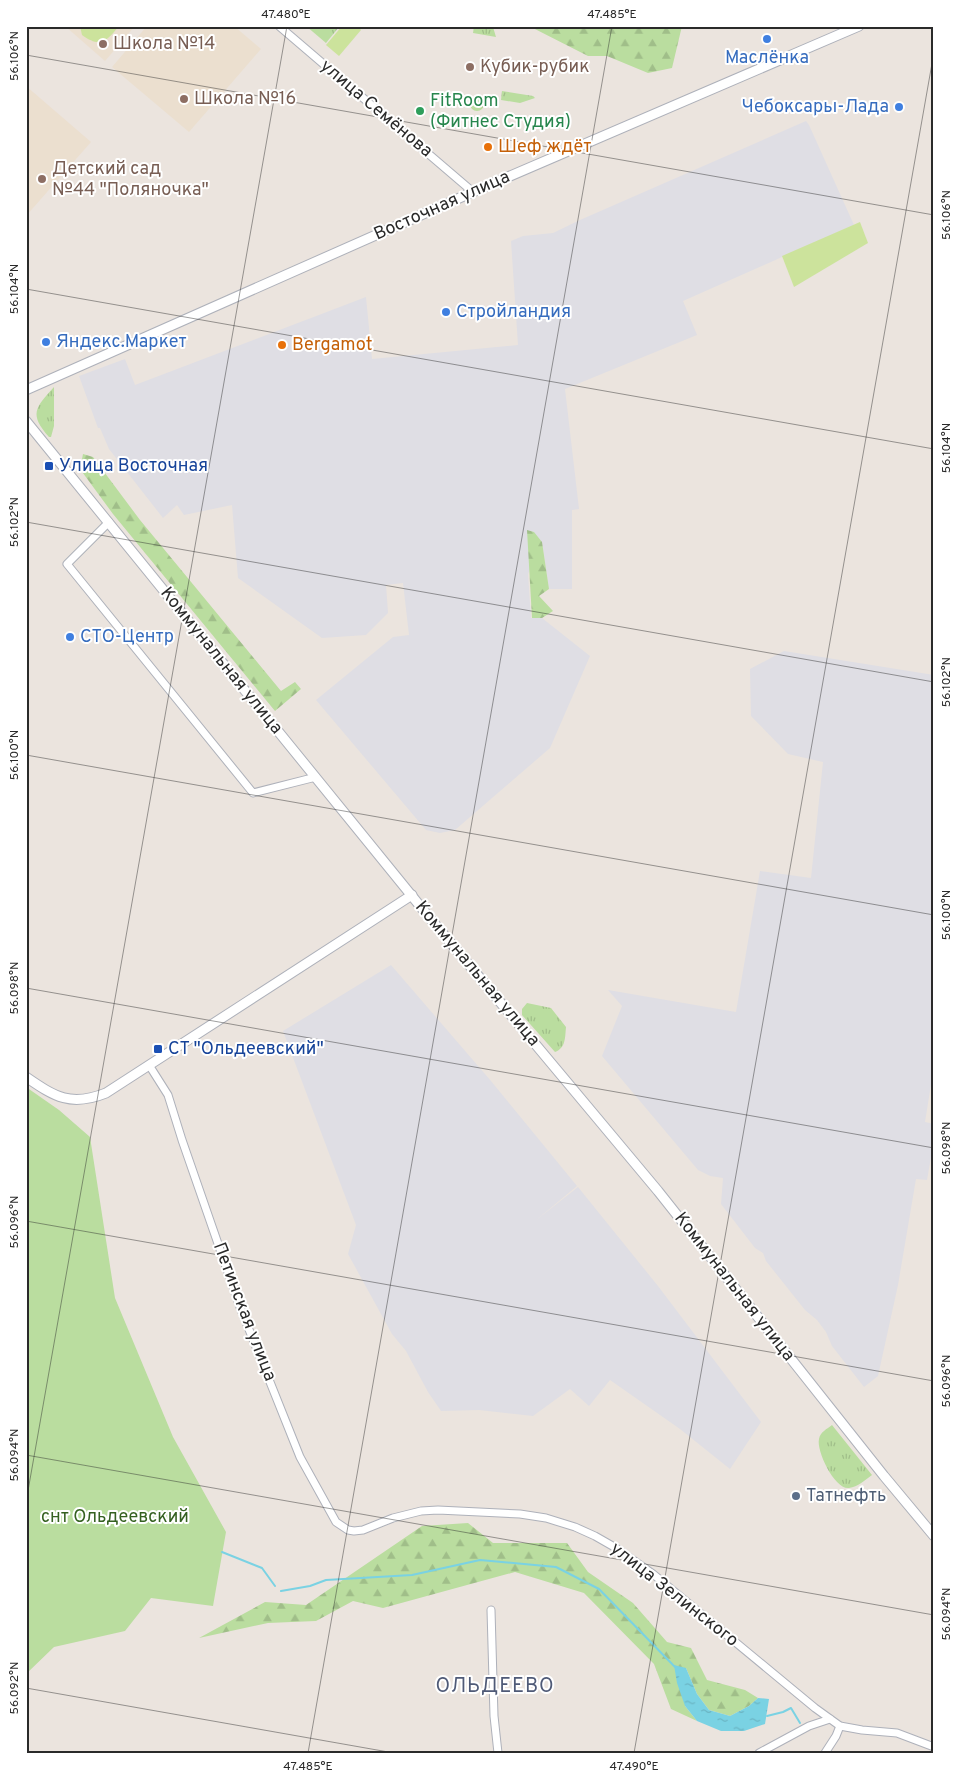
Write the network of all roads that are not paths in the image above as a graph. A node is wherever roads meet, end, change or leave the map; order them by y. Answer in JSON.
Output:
{"nodes":[{"id":1,"x":279,"y":26,"type":"edge"},
{"id":2,"x":859,"y":26,"type":"edge"},
{"id":3,"x":474,"y":192,"type":"junction"},
{"id":4,"x":26,"y":390,"type":"edge"},
{"id":5,"x":26,"y":421,"type":"edge"},
{"id":6,"x":109,"y":522,"type":"junction"},
{"id":7,"x":316,"y":777,"type":"junction"},
{"id":8,"x":412,"y":895,"type":"junction"},
{"id":9,"x":150,"y":1065,"type":"junction"},
{"id":10,"x":26,"y":1077,"type":"edge"},
{"id":11,"x":336,"y":1522,"type":"joint"},
{"id":12,"x":932,"y":1529,"type":"edge"},
{"id":13,"x":934,"y":1536,"type":"edge"},
{"id":14,"x":491,"y":1610,"type":"dead end"},
{"id":15,"x":830,"y":1719,"type":"junction"},
{"id":16,"x":840,"y":1726,"type":"junction"},
{"id":17,"x":934,"y":1747,"type":"edge"},
{"id":18,"x":498,"y":1753,"type":"edge"},
{"id":19,"x":759,"y":1753,"type":"edge"},
{"id":20,"x":825,"y":1753,"type":"edge"}],
"edges":[{"from":1,"to":3,"type":"street","name":"улица Семёнова"},
{"from":2,"to":3,"type":"main road","name":"Восточная улица"},
{"from":3,"to":4,"type":"main road","name":"Восточная улица"},
{"from":5,"to":6,"type":"main road","name":"Коммунальная улица"},
{"from":6,"to":7,"type":"main road","name":"Коммунальная улица"},
{"from":6,"to":7,"type":"street"},
{"from":7,"to":8,"type":"main road","name":"Коммунальная улица"},
{"from":8,"to":9,"type":"main road"},
{"from":8,"to":12,"type":"main road","name":"Коммунальная улица"},
{"from":9,"to":10,"type":"main road"},
{"from":9,"to":11,"type":"street","name":"Петинская улица"},
{"from":11,"to":15,"type":"street","name":"улица Зелинского"},
{"from":12,"to":13,"type":"main road","name":"Коммунальная улица"},
{"from":14,"to":18,"type":"street"},
{"from":15,"to":16,"type":"street","name":"улица Зелинского"},
{"from":15,"to":19,"type":"street"},
{"from":16,"to":17,"type":"street","name":"улица Зелинского"},
{"from":16,"to":20,"type":"street"}]}
